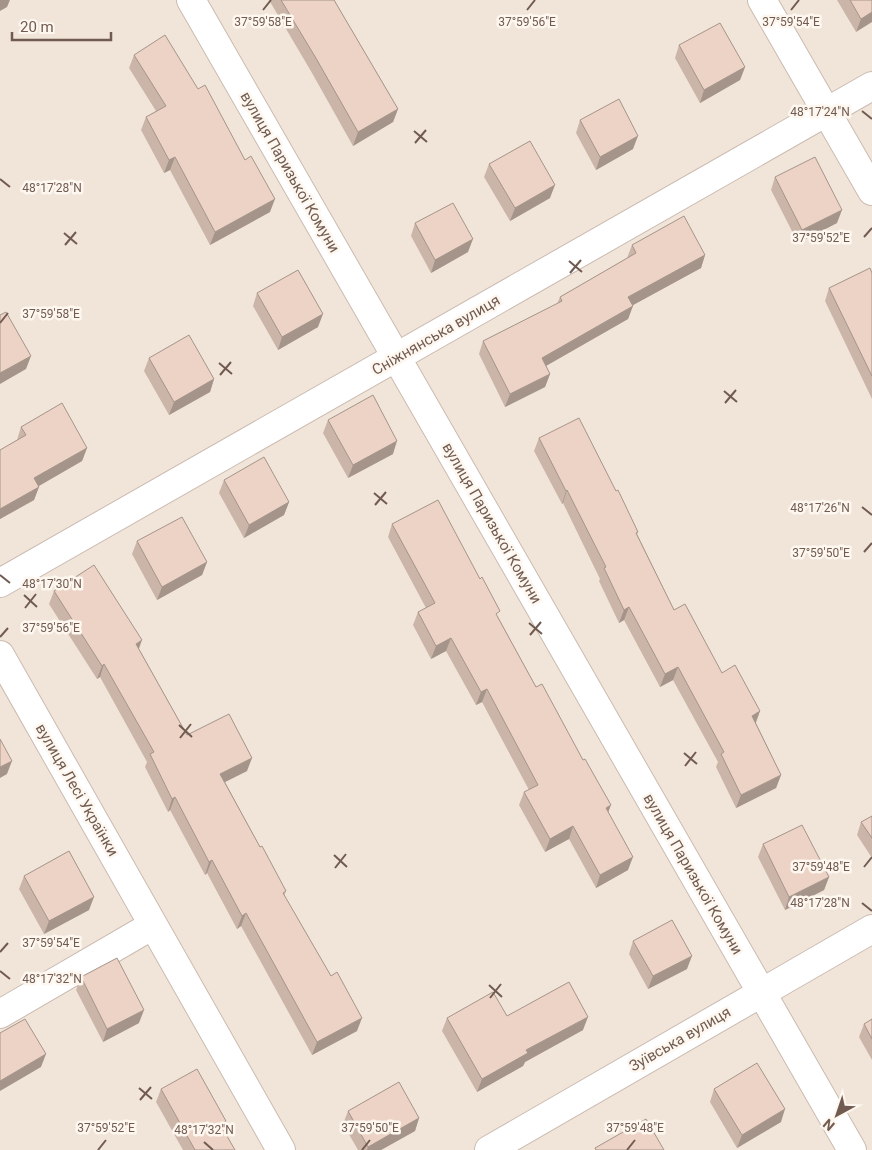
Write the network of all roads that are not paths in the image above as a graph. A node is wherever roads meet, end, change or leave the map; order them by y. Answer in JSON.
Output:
{"nodes":[{"id":1,"x":191,"y":0,"type":"edge"},
{"id":2,"x":762,"y":0,"type":"edge"},
{"id":3,"x":872,"y":86,"type":"edge"},
{"id":4,"x":827,"y":112,"type":"junction"},
{"id":5,"x":872,"y":191,"type":"edge"},
{"id":6,"x":396,"y":357,"type":"junction"},
{"id":7,"x":0,"y":583,"type":"edge"},
{"id":8,"x":0,"y":655,"type":"edge"},
{"id":9,"x":153,"y":925,"type":"junction"},
{"id":10,"x":872,"y":929,"type":"edge"},
{"id":11,"x":761,"y":993,"type":"junction"},
{"id":12,"x":0,"y":1014,"type":"edge"},
{"id":13,"x":281,"y":1150,"type":"edge"},
{"id":14,"x":488,"y":1150,"type":"edge"},
{"id":15,"x":852,"y":1150,"type":"edge"}],
"edges":[{"from":1,"to":6,"type":"street","name":"вулиця Паризької Комуни"},
{"from":2,"to":4,"type":"street"},
{"from":3,"to":4,"type":"street","name":"Сніжнянська вулиця"},
{"from":4,"to":5,"type":"street"},
{"from":4,"to":6,"type":"street","name":"Сніжнянська вулиця"},
{"from":6,"to":7,"type":"street","name":"Сніжнянська вулиця"},
{"from":6,"to":11,"type":"street","name":"вулиця Паризької Комуни"},
{"from":8,"to":9,"type":"street","name":"вулиця Лесі Українки"},
{"from":9,"to":12,"type":"street"},
{"from":9,"to":13,"type":"street","name":"вулиця Лесі Українки"},
{"from":10,"to":11,"type":"street","name":"Зуївська вулиця"},
{"from":11,"to":14,"type":"street","name":"Зуївська вулиця"},
{"from":11,"to":15,"type":"street","name":"вулиця Паризької Комуни"}]}
